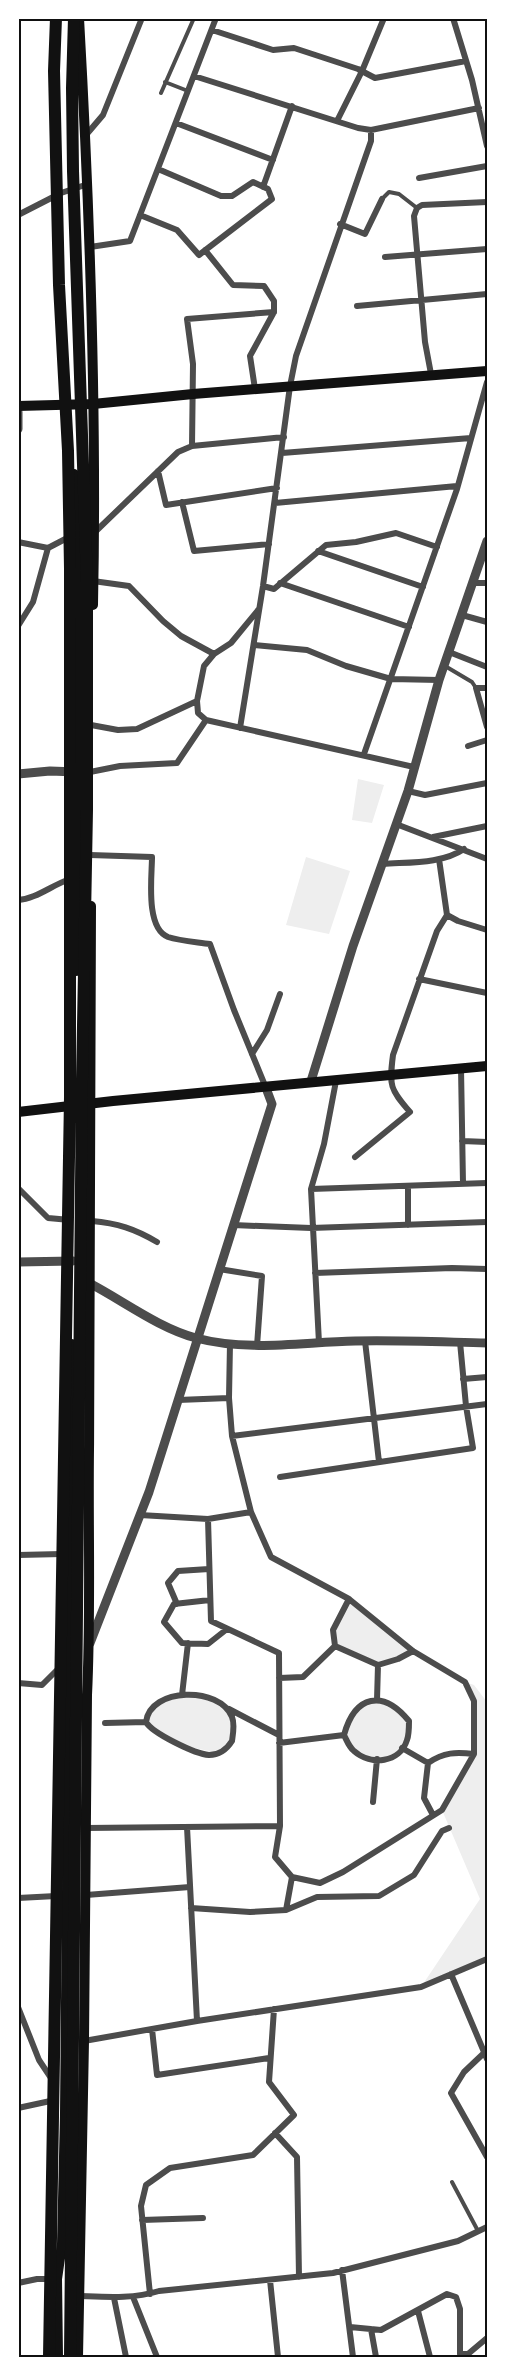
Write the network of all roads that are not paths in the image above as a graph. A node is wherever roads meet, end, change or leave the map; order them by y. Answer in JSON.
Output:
{"nodes":[{"id":1,"x":58,"y":18,"type":"edge"},
{"id":2,"x":74,"y":18,"type":"edge"},
{"id":3,"x":80,"y":18,"type":"edge"},
{"id":4,"x":142,"y":18,"type":"edge"},
{"id":5,"x":194,"y":18,"type":"edge"},
{"id":6,"x":216,"y":18,"type":"edge"},
{"id":7,"x":384,"y":18,"type":"edge"},
{"id":8,"x":453,"y":18,"type":"edge"},
{"id":9,"x":212,"y":30,"type":"junction"},
{"id":10,"x":466,"y":61,"type":"junction"},
{"id":11,"x":362,"y":71,"type":"junction"},
{"id":12,"x":194,"y":76,"type":"junction"},
{"id":13,"x":165,"y":82,"type":"junction"},
{"id":14,"x":188,"y":91,"type":"junction"},
{"id":15,"x":161,"y":93,"type":"dead end"},
{"id":16,"x":292,"y":106,"type":"junction"},
{"id":17,"x":479,"y":108,"type":"junction"},
{"id":18,"x":337,"y":121,"type":"junction"},
{"id":19,"x":176,"y":123,"type":"junction"},
{"id":20,"x":371,"y":130,"type":"junction"},
{"id":21,"x":86,"y":135,"type":"junction"},
{"id":22,"x":487,"y":146,"type":"edge"},
{"id":23,"x":273,"y":160,"type":"junction"},
{"id":24,"x":487,"y":166,"type":"edge"},
{"id":25,"x":158,"y":169,"type":"junction"},
{"id":26,"x":419,"y":178,"type":"dead end"},
{"id":27,"x":88,"y":184,"type":"junction"},
{"id":28,"x":263,"y":187,"type":"junction"},
{"id":29,"x":61,"y":193,"type":"junction"},
{"id":30,"x":382,"y":199,"type":"joint"},
{"id":31,"x":487,"y":202,"type":"edge"},
{"id":32,"x":417,"y":207,"type":"junction"},
{"id":33,"x":18,"y":215,"type":"edge"},
{"id":34,"x":140,"y":215,"type":"junction"},
{"id":35,"x":340,"y":224,"type":"junction"},
{"id":36,"x":90,"y":247,"type":"junction"},
{"id":37,"x":487,"y":249,"type":"edge"},
{"id":38,"x":205,"y":250,"type":"junction"},
{"id":39,"x":418,"y":254,"type":"junction"},
{"id":40,"x":385,"y":257,"type":"dead end"},
{"id":41,"x":487,"y":294,"type":"edge"},
{"id":42,"x":421,"y":299,"type":"junction"},
{"id":43,"x":357,"y":306,"type":"dead end"},
{"id":44,"x":274,"y":312,"type":"junction"},
{"id":45,"x":487,"y":371,"type":"edge"},
{"id":46,"x":431,"y":374,"type":"junction"},
{"id":47,"x":487,"y":382,"type":"edge"},
{"id":48,"x":290,"y":386,"type":"junction"},
{"id":49,"x":255,"y":389,"type":"junction"},
{"id":50,"x":194,"y":394,"type":"junction"},
{"id":51,"x":93,"y":404,"type":"junction"},
{"id":52,"x":18,"y":406,"type":"edge"},
{"id":53,"x":72,"y":406,"type":"junction"},
{"id":54,"x":18,"y":412,"type":"edge"},
{"id":55,"x":18,"y":429,"type":"edge"},
{"id":56,"x":284,"y":437,"type":"junction"},
{"id":57,"x":471,"y":438,"type":"junction"},
{"id":58,"x":192,"y":446,"type":"junction"},
{"id":59,"x":282,"y":453,"type":"junction"},
{"id":60,"x":93,"y":454,"type":"junction"},
{"id":61,"x":73,"y":456,"type":"junction"},
{"id":62,"x":158,"y":471,"type":"junction"},
{"id":63,"x":458,"y":486,"type":"junction"},
{"id":64,"x":277,"y":488,"type":"junction"},
{"id":65,"x":182,"y":502,"type":"junction"},
{"id":66,"x":275,"y":503,"type":"junction"},
{"id":67,"x":77,"y":533,"type":"junction"},
{"id":68,"x":94,"y":533,"type":"junction"},
{"id":69,"x":18,"y":542,"type":"edge"},
{"id":70,"x":487,"y":542,"type":"edge"},
{"id":71,"x":269,"y":544,"type":"junction"},
{"id":72,"x":437,"y":547,"type":"junction"},
{"id":73,"x":48,"y":548,"type":"junction"},
{"id":74,"x":318,"y":551,"type":"junction"},
{"id":75,"x":93,"y":580,"type":"junction"},
{"id":76,"x":280,"y":583,"type":"junction"},
{"id":77,"x":473,"y":583,"type":"junction"},
{"id":78,"x":487,"y":583,"type":"edge"},
{"id":79,"x":263,"y":586,"type":"junction"},
{"id":80,"x":423,"y":587,"type":"junction"},
{"id":81,"x":260,"y":609,"type":"junction"},
{"id":82,"x":462,"y":615,"type":"junction"},
{"id":83,"x":487,"y":622,"type":"edge"},
{"id":84,"x":18,"y":626,"type":"edge"},
{"id":85,"x":409,"y":627,"type":"junction"},
{"id":86,"x":254,"y":645,"type":"junction"},
{"id":87,"x":449,"y":652,"type":"junction"},
{"id":88,"x":214,"y":654,"type":"junction"},
{"id":89,"x":444,"y":666,"type":"junction"},
{"id":90,"x":487,"y":667,"type":"edge"},
{"id":91,"x":391,"y":679,"type":"junction"},
{"id":92,"x":439,"y":680,"type":"junction"},
{"id":93,"x":476,"y":688,"type":"junction"},
{"id":94,"x":487,"y":688,"type":"edge"},
{"id":95,"x":197,"y":701,"type":"junction"},
{"id":96,"x":206,"y":720,"type":"junction"},
{"id":97,"x":91,"y":726,"type":"junction"},
{"id":98,"x":487,"y":727,"type":"edge"},
{"id":99,"x":240,"y":728,"type":"junction"},
{"id":100,"x":487,"y":740,"type":"edge"},
{"id":101,"x":468,"y":746,"type":"dead end"},
{"id":102,"x":364,"y":754,"type":"junction"},
{"id":103,"x":414,"y":767,"type":"junction"},
{"id":104,"x":84,"y":772,"type":"junction"},
{"id":105,"x":18,"y":774,"type":"edge"},
{"id":106,"x":487,"y":783,"type":"edge"},
{"id":107,"x":408,"y":791,"type":"junction"},
{"id":108,"x":396,"y":824,"type":"junction"},
{"id":109,"x":487,"y":826,"type":"edge"},
{"id":110,"x":433,"y":837,"type":"junction"},
{"id":111,"x":464,"y":849,"type":"junction"},
{"id":112,"x":90,"y":855,"type":"junction"},
{"id":113,"x":485,"y":856,"type":"edge"},
{"id":114,"x":439,"y":859,"type":"junction"},
{"id":115,"x":383,"y":864,"type":"junction"},
{"id":116,"x":79,"y":876,"type":"junction"},
{"id":117,"x":18,"y":900,"type":"edge"},
{"id":118,"x":447,"y":915,"type":"junction"},
{"id":119,"x":487,"y":930,"type":"edge"},
{"id":120,"x":419,"y":979,"type":"junction"},
{"id":121,"x":487,"y":993,"type":"edge"},
{"id":122,"x":280,"y":994,"type":"dead end"},
{"id":123,"x":252,"y":1054,"type":"junction"},
{"id":124,"x":487,"y":1066,"type":"edge"},
{"id":125,"x":461,"y":1068,"type":"junction"},
{"id":126,"x":390,"y":1076,"type":"junction"},
{"id":127,"x":311,"y":1081,"type":"junction"},
{"id":128,"x":336,"y":1081,"type":"junction"},
{"id":129,"x":266,"y":1088,"type":"junction"},
{"id":130,"x":93,"y":1103,"type":"junction"},
{"id":131,"x":74,"y":1105,"type":"junction"},
{"id":132,"x":18,"y":1112,"type":"edge"},
{"id":133,"x":462,"y":1141,"type":"junction"},
{"id":134,"x":487,"y":1142,"type":"edge"},
{"id":135,"x":93,"y":1150,"type":"junction"},
{"id":136,"x":74,"y":1151,"type":"junction"},
{"id":137,"x":355,"y":1157,"type":"dead end"},
{"id":138,"x":487,"y":1183,"type":"edge"},
{"id":139,"x":463,"y":1184,"type":"junction"},
{"id":140,"x":408,"y":1186,"type":"junction"},
{"id":141,"x":18,"y":1188,"type":"edge"},
{"id":142,"x":310,"y":1189,"type":"junction"},
{"id":143,"x":73,"y":1220,"type":"junction"},
{"id":144,"x":92,"y":1221,"type":"junction"},
{"id":145,"x":487,"y":1221,"type":"edge"},
{"id":146,"x":233,"y":1225,"type":"junction"},
{"id":147,"x":408,"y":1225,"type":"junction"},
{"id":148,"x":311,"y":1228,"type":"junction"},
{"id":149,"x":157,"y":1242,"type":"dead end"},
{"id":150,"x":73,"y":1261,"type":"junction"},
{"id":151,"x":18,"y":1262,"type":"edge"},
{"id":152,"x":219,"y":1269,"type":"junction"},
{"id":153,"x":487,"y":1269,"type":"edge"},
{"id":154,"x":315,"y":1273,"type":"junction"},
{"id":155,"x":91,"y":1284,"type":"junction"},
{"id":156,"x":196,"y":1338,"type":"junction"},
{"id":157,"x":365,"y":1341,"type":"junction"},
{"id":158,"x":460,"y":1342,"type":"junction"},
{"id":159,"x":230,"y":1343,"type":"junction"},
{"id":160,"x":319,"y":1343,"type":"junction"},
{"id":161,"x":487,"y":1343,"type":"edge"},
{"id":162,"x":258,"y":1346,"type":"junction"},
{"id":163,"x":487,"y":1377,"type":"edge"},
{"id":164,"x":463,"y":1379,"type":"junction"},
{"id":165,"x":229,"y":1398,"type":"junction"},
{"id":166,"x":178,"y":1400,"type":"junction"},
{"id":167,"x":487,"y":1404,"type":"edge"},
{"id":168,"x":466,"y":1406,"type":"junction"},
{"id":169,"x":374,"y":1417,"type":"junction"},
{"id":170,"x":232,"y":1436,"type":"junction"},
{"id":171,"x":379,"y":1462,"type":"junction"},
{"id":172,"x":280,"y":1477,"type":"dead end"},
{"id":173,"x":251,"y":1512,"type":"junction"},
{"id":174,"x":140,"y":1515,"type":"junction"},
{"id":175,"x":208,"y":1519,"type":"junction"},
{"id":176,"x":70,"y":1554,"type":"junction"},
{"id":177,"x":18,"y":1555,"type":"edge"},
{"id":178,"x":209,"y":1569,"type":"junction"},
{"id":179,"x":349,"y":1599,"type":"junction"},
{"id":180,"x":210,"y":1600,"type":"junction"},
{"id":181,"x":177,"y":1604,"type":"junction"},
{"id":182,"x":227,"y":1629,"type":"junction"},
{"id":183,"x":90,"y":1643,"type":"junction"},
{"id":184,"x":188,"y":1643,"type":"junction"},
{"id":185,"x":335,"y":1646,"type":"junction"},
{"id":186,"x":413,"y":1651,"type":"junction"},
{"id":187,"x":68,"y":1659,"type":"junction"},
{"id":188,"x":89,"y":1661,"type":"junction"},
{"id":189,"x":378,"y":1665,"type":"junction"},
{"id":190,"x":279,"y":1678,"type":"junction"},
{"id":191,"x":18,"y":1683,"type":"edge"},
{"id":192,"x":68,"y":1695,"type":"junction"},
{"id":193,"x":87,"y":1695,"type":"junction"},
{"id":194,"x":182,"y":1695,"type":"junction"},
{"id":195,"x":377,"y":1700,"type":"junction"},
{"id":196,"x":226,"y":1708,"type":"junction"},
{"id":197,"x":146,"y":1722,"type":"junction"},
{"id":198,"x":105,"y":1723,"type":"dead end"},
{"id":199,"x":279,"y":1735,"type":"junction"},
{"id":200,"x":344,"y":1735,"type":"junction"},
{"id":201,"x":279,"y":1743,"type":"junction"},
{"id":202,"x":402,"y":1748,"type":"junction"},
{"id":203,"x":474,"y":1754,"type":"junction"},
{"id":204,"x":376,"y":1760,"type":"junction"},
{"id":205,"x":428,"y":1763,"type":"junction"},
{"id":206,"x":373,"y":1802,"type":"dead end"},
{"id":207,"x":433,"y":1815,"type":"junction"},
{"id":208,"x":280,"y":1826,"type":"junction"},
{"id":209,"x":187,"y":1827,"type":"junction"},
{"id":210,"x":86,"y":1828,"type":"junction"},
{"id":211,"x":450,"y":1828,"type":"dead end"},
{"id":212,"x":292,"y":1877,"type":"junction"},
{"id":213,"x":190,"y":1887,"type":"junction"},
{"id":214,"x":66,"y":1895,"type":"junction"},
{"id":215,"x":86,"y":1895,"type":"junction"},
{"id":216,"x":18,"y":1898,"type":"edge"},
{"id":217,"x":192,"y":1908,"type":"junction"},
{"id":218,"x":286,"y":1910,"type":"junction"},
{"id":219,"x":487,"y":1959,"type":"edge"},
{"id":220,"x":452,"y":1974,"type":"junction"},
{"id":221,"x":18,"y":2007,"type":"edge"},
{"id":222,"x":274,"y":2009,"type":"junction"},
{"id":223,"x":197,"y":2021,"type":"junction"},
{"id":224,"x":152,"y":2029,"type":"junction"},
{"id":225,"x":84,"y":2041,"type":"junction"},
{"id":226,"x":486,"y":2056,"type":"edge"},
{"id":227,"x":269,"y":2058,"type":"junction"},
{"id":228,"x":65,"y":2098,"type":"junction"},
{"id":229,"x":18,"y":2108,"type":"edge"},
{"id":230,"x":275,"y":2133,"type":"junction"},
{"id":231,"x":487,"y":2157,"type":"edge"},
{"id":232,"x":452,"y":2182,"type":"dead end"},
{"id":233,"x":203,"y":2218,"type":"dead end"},
{"id":234,"x":142,"y":2220,"type":"junction"},
{"id":235,"x":487,"y":2228,"type":"edge"},
{"id":236,"x":478,"y":2231,"type":"junction"},
{"id":237,"x":62,"y":2244,"type":"junction"},
{"id":238,"x":80,"y":2252,"type":"junction"},
{"id":239,"x":342,"y":2270,"type":"junction"},
{"id":240,"x":299,"y":2277,"type":"junction"},
{"id":241,"x":57,"y":2279,"type":"junction"},
{"id":242,"x":270,"y":2280,"type":"junction"},
{"id":243,"x":18,"y":2283,"type":"edge"},
{"id":244,"x":150,"y":2294,"type":"junction"},
{"id":245,"x":80,"y":2296,"type":"junction"},
{"id":246,"x":133,"y":2296,"type":"junction"},
{"id":247,"x":114,"y":2298,"type":"junction"},
{"id":248,"x":418,"y":2311,"type":"junction"},
{"id":249,"x":350,"y":2327,"type":"junction"},
{"id":250,"x":371,"y":2329,"type":"junction"},
{"id":251,"x":487,"y":2338,"type":"edge"},
{"id":252,"x":49,"y":2357,"type":"edge"},
{"id":253,"x":58,"y":2357,"type":"edge"},
{"id":254,"x":70,"y":2357,"type":"edge"},
{"id":255,"x":78,"y":2357,"type":"edge"},
{"id":256,"x":126,"y":2357,"type":"edge"},
{"id":257,"x":157,"y":2357,"type":"edge"},
{"id":258,"x":278,"y":2357,"type":"edge"},
{"id":259,"x":353,"y":2357,"type":"edge"},
{"id":260,"x":376,"y":2357,"type":"edge"},
{"id":261,"x":430,"y":2357,"type":"edge"}],
"edges":[{"from":1,"to":29,"type":"main road"},
{"from":1,"to":252,"type":"highway"},
{"from":2,"to":254,"type":"highway"},
{"from":3,"to":21,"type":"main road"},
{"from":4,"to":21,"type":"street"},
{"from":5,"to":13,"type":"lane"},
{"from":6,"to":9,"type":"street"},
{"from":7,"to":11,"type":"street"},
{"from":8,"to":10,"type":"street"},
{"from":9,"to":11,"type":"street"},
{"from":9,"to":12,"type":"street"},
{"from":10,"to":11,"type":"street"},
{"from":10,"to":17,"type":"street"},
{"from":11,"to":18,"type":"street"},
{"from":12,"to":14,"type":"street"},
{"from":12,"to":16,"type":"street"},
{"from":13,"to":14,"type":"lane"},
{"from":13,"to":15,"type":"lane"},
{"from":14,"to":19,"type":"street"},
{"from":16,"to":18,"type":"street"},
{"from":16,"to":23,"type":"street"},
{"from":17,"to":20,"type":"street"},
{"from":17,"to":22,"type":"street"},
{"from":18,"to":20,"type":"street"},
{"from":19,"to":23,"type":"street"},
{"from":19,"to":25,"type":"street"},
{"from":20,"to":35,"type":"street"},
{"from":21,"to":27,"type":"main road"},
{"from":23,"to":28,"type":"street"},
{"from":24,"to":26,"type":"street"},
{"from":25,"to":28,"type":"street"},
{"from":25,"to":34,"type":"street"},
{"from":27,"to":29,"type":"street"},
{"from":27,"to":36,"type":"main road"},
{"from":28,"to":38,"type":"street"},
{"from":29,"to":33,"type":"street"},
{"from":29,"to":53,"type":"main road"},
{"from":30,"to":32,"type":"lane"},
{"from":30,"to":35,"type":"street"},
{"from":31,"to":32,"type":"street"},
{"from":32,"to":39,"type":"street"},
{"from":34,"to":36,"type":"street"},
{"from":34,"to":38,"type":"street"},
{"from":35,"to":48,"type":"street"},
{"from":36,"to":51,"type":"main road"},
{"from":37,"to":39,"type":"street"},
{"from":38,"to":44,"type":"street"},
{"from":39,"to":40,"type":"street"},
{"from":39,"to":42,"type":"street"},
{"from":41,"to":42,"type":"street"},
{"from":42,"to":43,"type":"street"},
{"from":42,"to":46,"type":"street"},
{"from":44,"to":49,"type":"street"},
{"from":44,"to":50,"type":"street"},
{"from":45,"to":46,"type":"main road"},
{"from":46,"to":48,"type":"main road"},
{"from":47,"to":57,"type":"street"},
{"from":48,"to":49,"type":"main road"},
{"from":48,"to":56,"type":"street"},
{"from":49,"to":50,"type":"main road"},
{"from":50,"to":51,"type":"main road"},
{"from":50,"to":58,"type":"street"},
{"from":51,"to":53,"type":"main road"},
{"from":51,"to":60,"type":"main road"},
{"from":52,"to":53,"type":"main road"},
{"from":53,"to":61,"type":"main road"},
{"from":54,"to":55,"type":"street"},
{"from":56,"to":58,"type":"street"},
{"from":56,"to":59,"type":"street"},
{"from":57,"to":59,"type":"street"},
{"from":57,"to":63,"type":"street"},
{"from":58,"to":62,"type":"street"},
{"from":59,"to":64,"type":"street"},
{"from":60,"to":61,"type":"main road"},
{"from":60,"to":68,"type":"main road"},
{"from":61,"to":67,"type":"main road"},
{"from":62,"to":65,"type":"street"},
{"from":62,"to":68,"type":"street"},
{"from":63,"to":66,"type":"street"},
{"from":63,"to":72,"type":"street"},
{"from":64,"to":65,"type":"street"},
{"from":64,"to":66,"type":"street"},
{"from":65,"to":71,"type":"street"},
{"from":66,"to":71,"type":"street"},
{"from":67,"to":73,"type":"street"},
{"from":67,"to":104,"type":"main road"},
{"from":68,"to":75,"type":"main road"},
{"from":69,"to":73,"type":"street"},
{"from":70,"to":77,"type":"street"},
{"from":71,"to":79,"type":"street"},
{"from":72,"to":74,"type":"street"},
{"from":72,"to":80,"type":"street"},
{"from":73,"to":84,"type":"street"},
{"from":74,"to":76,"type":"street"},
{"from":74,"to":80,"type":"street"},
{"from":75,"to":88,"type":"street"},
{"from":75,"to":97,"type":"main road"},
{"from":76,"to":79,"type":"street"},
{"from":76,"to":85,"type":"street"},
{"from":77,"to":78,"type":"street"},
{"from":77,"to":82,"type":"street"},
{"from":79,"to":81,"type":"street"},
{"from":80,"to":85,"type":"street"},
{"from":81,"to":86,"type":"street"},
{"from":81,"to":88,"type":"street"},
{"from":82,"to":83,"type":"street"},
{"from":82,"to":87,"type":"street"},
{"from":85,"to":91,"type":"street"},
{"from":86,"to":91,"type":"street"},
{"from":86,"to":99,"type":"street"},
{"from":87,"to":89,"type":"street"},
{"from":87,"to":90,"type":"street"},
{"from":88,"to":95,"type":"street"},
{"from":89,"to":92,"type":"street"},
{"from":89,"to":93,"type":"lane"},
{"from":91,"to":92,"type":"street"},
{"from":91,"to":102,"type":"street"},
{"from":92,"to":103,"type":"street"},
{"from":93,"to":94,"type":"street"},
{"from":93,"to":98,"type":"street"},
{"from":95,"to":96,"type":"street"},
{"from":95,"to":97,"type":"street"},
{"from":96,"to":99,"type":"street"},
{"from":96,"to":104,"type":"street"},
{"from":97,"to":104,"type":"main road"},
{"from":99,"to":102,"type":"street"},
{"from":100,"to":101,"type":"street"},
{"from":102,"to":103,"type":"street"},
{"from":103,"to":107,"type":"street"},
{"from":104,"to":105,"type":"street"},
{"from":104,"to":112,"type":"main road"},
{"from":104,"to":116,"type":"main road"},
{"from":106,"to":107,"type":"street"},
{"from":107,"to":108,"type":"street"},
{"from":108,"to":110,"type":"street"},
{"from":108,"to":115,"type":"street"},
{"from":109,"to":110,"type":"street"},
{"from":110,"to":111,"type":"street"},
{"from":111,"to":113,"type":"street"},
{"from":111,"to":114,"type":"street"},
{"from":112,"to":123,"type":"street"},
{"from":112,"to":130,"type":"main road"},
{"from":114,"to":115,"type":"street"},
{"from":114,"to":118,"type":"street"},
{"from":115,"to":127,"type":"street"},
{"from":116,"to":117,"type":"street"},
{"from":116,"to":131,"type":"main road"},
{"from":118,"to":119,"type":"street"},
{"from":118,"to":120,"type":"street"},
{"from":120,"to":121,"type":"street"},
{"from":120,"to":126,"type":"street"},
{"from":122,"to":123,"type":"street"},
{"from":123,"to":129,"type":"street"},
{"from":124,"to":125,"type":"main road"},
{"from":125,"to":126,"type":"main road"},
{"from":125,"to":133,"type":"street"},
{"from":126,"to":128,"type":"main road"},
{"from":126,"to":137,"type":"street"},
{"from":127,"to":128,"type":"main road"},
{"from":127,"to":129,"type":"main road"},
{"from":128,"to":142,"type":"street"},
{"from":129,"to":130,"type":"main road"},
{"from":129,"to":146,"type":"street"},
{"from":130,"to":131,"type":"main road"},
{"from":130,"to":135,"type":"main road"},
{"from":131,"to":132,"type":"main road"},
{"from":131,"to":136,"type":"main road"},
{"from":133,"to":134,"type":"street"},
{"from":133,"to":139,"type":"street"},
{"from":135,"to":136,"type":"main road"},
{"from":135,"to":144,"type":"main road"},
{"from":136,"to":143,"type":"main road"},
{"from":138,"to":139,"type":"street"},
{"from":139,"to":140,"type":"street"},
{"from":140,"to":142,"type":"street"},
{"from":140,"to":147,"type":"street"},
{"from":141,"to":143,"type":"street"},
{"from":142,"to":148,"type":"street"},
{"from":143,"to":150,"type":"main road"},
{"from":144,"to":149,"type":"street"},
{"from":144,"to":155,"type":"main road"},
{"from":145,"to":147,"type":"street"},
{"from":146,"to":148,"type":"street"},
{"from":146,"to":152,"type":"street"},
{"from":147,"to":148,"type":"street"},
{"from":148,"to":154,"type":"street"},
{"from":150,"to":151,"type":"street"},
{"from":150,"to":176,"type":"main road"},
{"from":152,"to":156,"type":"street"},
{"from":152,"to":162,"type":"street"},
{"from":153,"to":154,"type":"street"},
{"from":154,"to":160,"type":"street"},
{"from":155,"to":156,"type":"street"},
{"from":155,"to":183,"type":"main road"},
{"from":156,"to":159,"type":"street"},
{"from":156,"to":166,"type":"street"},
{"from":157,"to":158,"type":"street"},
{"from":157,"to":160,"type":"street"},
{"from":157,"to":169,"type":"street"},
{"from":158,"to":161,"type":"street"},
{"from":158,"to":164,"type":"street"},
{"from":159,"to":162,"type":"street"},
{"from":159,"to":165,"type":"street"},
{"from":160,"to":162,"type":"street"},
{"from":163,"to":164,"type":"street"},
{"from":164,"to":168,"type":"street"},
{"from":165,"to":166,"type":"street"},
{"from":165,"to":170,"type":"street"},
{"from":166,"to":174,"type":"street"},
{"from":167,"to":168,"type":"street"},
{"from":168,"to":169,"type":"street"},
{"from":168,"to":171,"type":"street"},
{"from":169,"to":170,"type":"street"},
{"from":169,"to":171,"type":"street"},
{"from":170,"to":173,"type":"street"},
{"from":171,"to":172,"type":"street"},
{"from":173,"to":175,"type":"street"},
{"from":173,"to":179,"type":"street"},
{"from":174,"to":175,"type":"street"},
{"from":174,"to":183,"type":"street"},
{"from":175,"to":178,"type":"street"},
{"from":176,"to":177,"type":"street"},
{"from":176,"to":187,"type":"main road"},
{"from":178,"to":180,"type":"street"},
{"from":178,"to":181,"type":"street"},
{"from":179,"to":185,"type":"street"},
{"from":179,"to":186,"type":"street"},
{"from":180,"to":181,"type":"street"},
{"from":180,"to":182,"type":"street"},
{"from":181,"to":184,"type":"street"},
{"from":182,"to":184,"type":"street"},
{"from":182,"to":190,"type":"street"},
{"from":183,"to":188,"type":"main road"},
{"from":184,"to":194,"type":"street"},
{"from":185,"to":189,"type":"street"},
{"from":185,"to":190,"type":"street"},
{"from":186,"to":189,"type":"street"},
{"from":186,"to":203,"type":"street"},
{"from":187,"to":188,"type":"main road"},
{"from":187,"to":191,"type":"street"},
{"from":187,"to":192,"type":"main road"},
{"from":188,"to":193,"type":"main road"},
{"from":189,"to":195,"type":"street"},
{"from":190,"to":199,"type":"street"},
{"from":192,"to":193,"type":"main road"},
{"from":192,"to":214,"type":"main road"},
{"from":193,"to":210,"type":"main road"},
{"from":194,"to":196,"type":"street"},
{"from":194,"to":197,"type":"street"},
{"from":195,"to":200,"type":"street"},
{"from":195,"to":202,"type":"street"},
{"from":196,"to":197,"type":"street"},
{"from":196,"to":199,"type":"street"},
{"from":197,"to":198,"type":"street"},
{"from":199,"to":201,"type":"street"},
{"from":200,"to":201,"type":"street"},
{"from":200,"to":204,"type":"street"},
{"from":201,"to":208,"type":"street"},
{"from":202,"to":204,"type":"street"},
{"from":202,"to":205,"type":"street"},
{"from":203,"to":205,"type":"street"},
{"from":203,"to":207,"type":"street"},
{"from":204,"to":206,"type":"street"},
{"from":205,"to":207,"type":"street"},
{"from":207,"to":212,"type":"street"},
{"from":208,"to":209,"type":"street"},
{"from":208,"to":212,"type":"street"},
{"from":209,"to":210,"type":"street"},
{"from":209,"to":213,"type":"street"},
{"from":210,"to":215,"type":"main road"},
{"from":211,"to":218,"type":"street"},
{"from":212,"to":218,"type":"street"},
{"from":213,"to":215,"type":"street"},
{"from":213,"to":217,"type":"street"},
{"from":214,"to":216,"type":"street"},
{"from":214,"to":228,"type":"main road"},
{"from":215,"to":225,"type":"main road"},
{"from":217,"to":218,"type":"street"},
{"from":217,"to":223,"type":"street"},
{"from":219,"to":220,"type":"street"},
{"from":220,"to":222,"type":"street"},
{"from":220,"to":226,"type":"street"},
{"from":221,"to":228,"type":"street"},
{"from":222,"to":223,"type":"street"},
{"from":222,"to":227,"type":"street"},
{"from":223,"to":224,"type":"street"},
{"from":224,"to":225,"type":"street"},
{"from":224,"to":227,"type":"street"},
{"from":225,"to":238,"type":"main road"},
{"from":226,"to":231,"type":"street"},
{"from":227,"to":230,"type":"street"},
{"from":228,"to":229,"type":"street"},
{"from":228,"to":237,"type":"main road"},
{"from":230,"to":234,"type":"street"},
{"from":230,"to":240,"type":"street"},
{"from":232,"to":236,"type":"lane"},
{"from":233,"to":234,"type":"street"},
{"from":234,"to":244,"type":"street"},
{"from":235,"to":236,"type":"street"},
{"from":236,"to":239,"type":"street"},
{"from":237,"to":238,"type":"main road"},
{"from":237,"to":241,"type":"main road"},
{"from":238,"to":245,"type":"main road"},
{"from":239,"to":240,"type":"street"},
{"from":239,"to":249,"type":"street"},
{"from":240,"to":242,"type":"street"},
{"from":241,"to":243,"type":"street"},
{"from":241,"to":253,"type":"main road"},
{"from":242,"to":244,"type":"street"},
{"from":242,"to":258,"type":"street"},
{"from":244,"to":246,"type":"street"},
{"from":245,"to":247,"type":"street"},
{"from":245,"to":255,"type":"main road"},
{"from":246,"to":247,"type":"street"},
{"from":246,"to":257,"type":"street"},
{"from":247,"to":256,"type":"street"},
{"from":248,"to":250,"type":"street"},
{"from":248,"to":251,"type":"street"},
{"from":248,"to":261,"type":"street"},
{"from":249,"to":250,"type":"street"},
{"from":249,"to":259,"type":"street"},
{"from":250,"to":260,"type":"street"}]}
